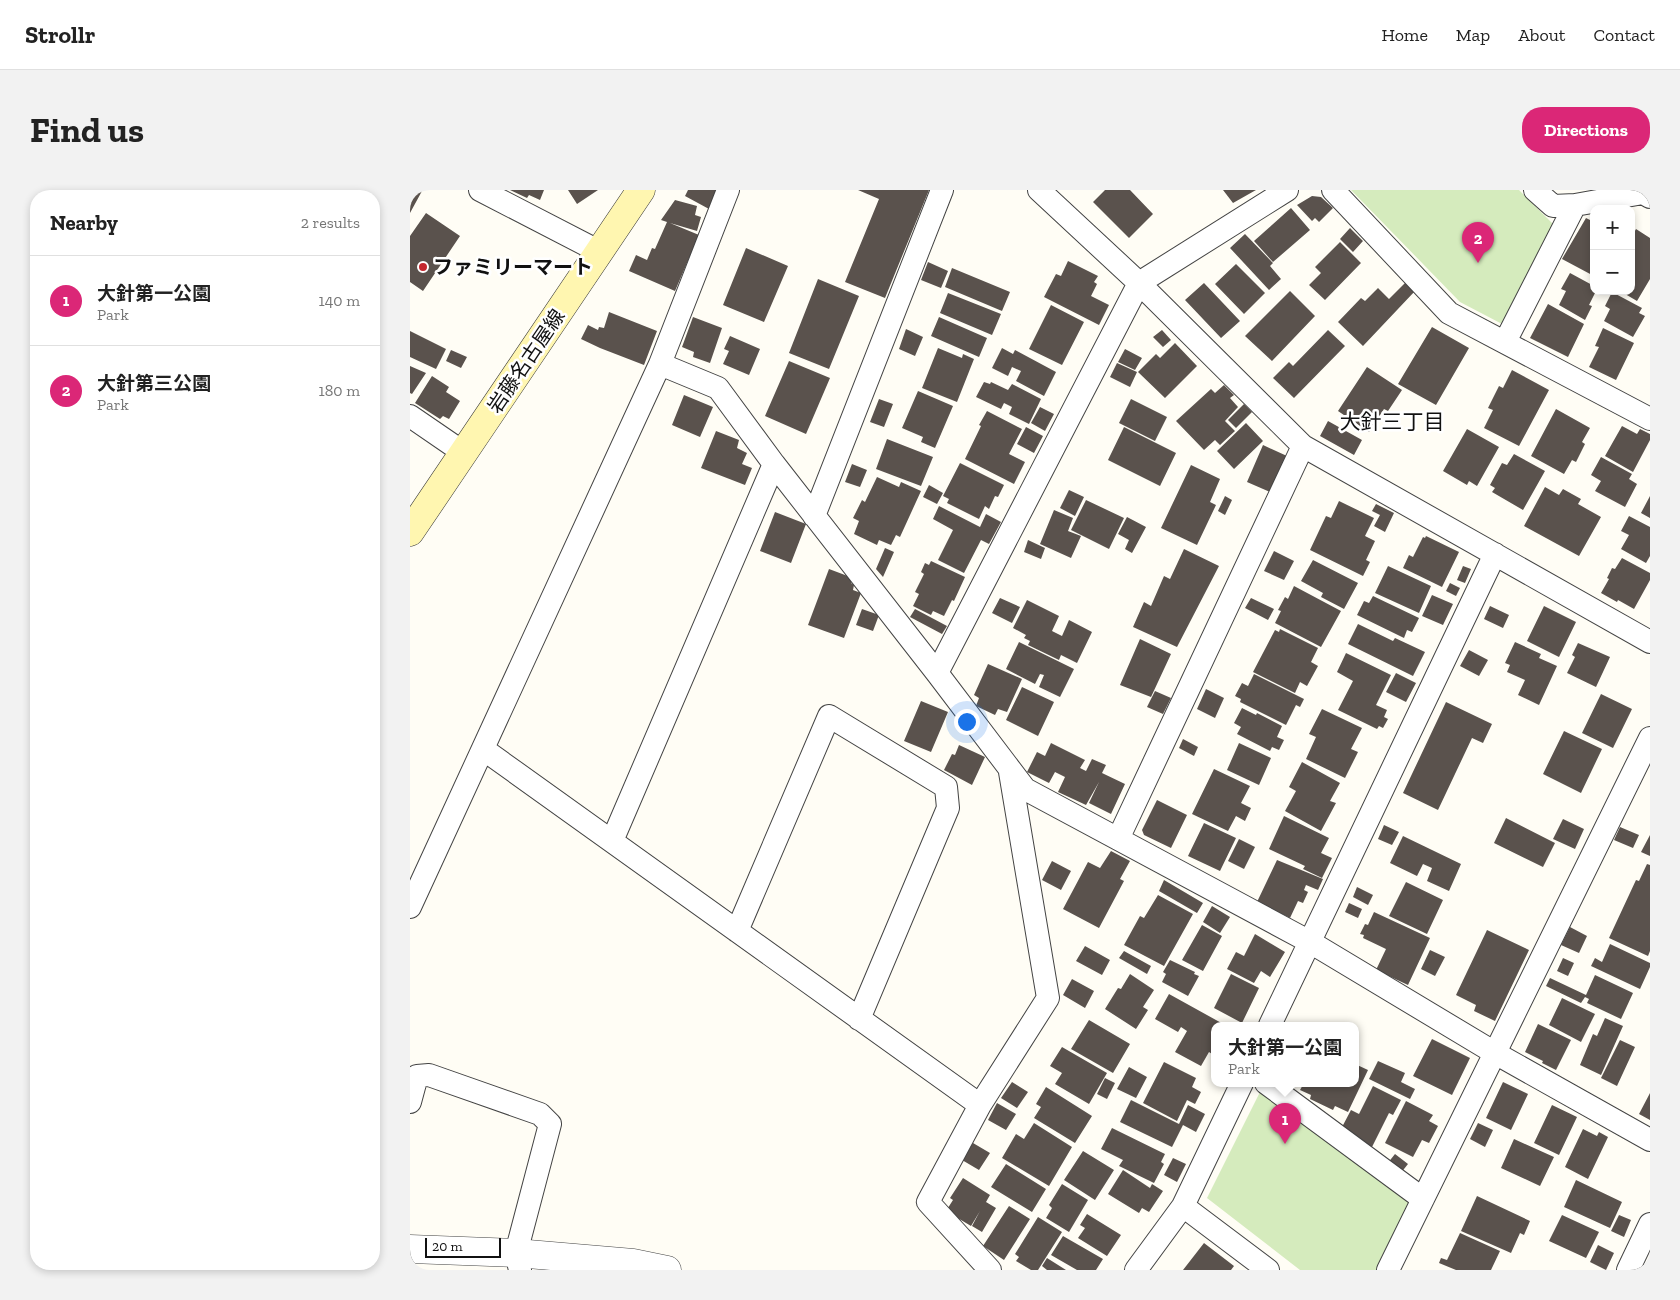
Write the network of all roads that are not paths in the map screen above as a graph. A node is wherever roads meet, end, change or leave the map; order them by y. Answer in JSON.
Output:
{"nodes":[{"id":1,"x":480,"y":190,"type":"edge"},
{"id":2,"x":642,"y":190,"type":"edge"},
{"id":3,"x":728,"y":190,"type":"edge"},
{"id":4,"x":942,"y":190,"type":"edge"},
{"id":5,"x":1039,"y":190,"type":"edge"},
{"id":6,"x":1287,"y":190,"type":"edge"},
{"id":7,"x":1333,"y":190,"type":"edge"},
{"id":8,"x":1535,"y":190,"type":"edge"},
{"id":9,"x":1650,"y":197,"type":"edge"},
{"id":10,"x":1575,"y":205,"type":"junction"},
{"id":11,"x":600,"y":252,"type":"junction"},
{"id":12,"x":1139,"y":283,"type":"junction"},
{"id":13,"x":1505,"y":342,"type":"junction"},
{"id":14,"x":660,"y":364,"type":"junction"},
{"id":15,"x":410,"y":416,"type":"edge"},
{"id":16,"x":1650,"y":419,"type":"edge"},
{"id":17,"x":1303,"y":446,"type":"junction"},
{"id":18,"x":464,"y":452,"type":"junction"},
{"id":19,"x":774,"y":464,"type":"junction"},
{"id":20,"x":814,"y":516,"type":"junction"},
{"id":21,"x":410,"y":532,"type":"edge"},
{"id":22,"x":1495,"y":554,"type":"junction"},
{"id":23,"x":1650,"y":642,"type":"edge"},
{"id":24,"x":937,"y":673,"type":"junction"},
{"id":25,"x":1650,"y":738,"type":"edge"},
{"id":26,"x":483,"y":749,"type":"junction"},
{"id":27,"x":1009,"y":768,"type":"junction"},
{"id":28,"x":1118,"y":839,"type":"junction"},
{"id":29,"x":612,"y":841,"type":"junction"},
{"id":30,"x":410,"y":907,"type":"edge"},
{"id":31,"x":737,"y":931,"type":"junction"},
{"id":32,"x":1310,"y":942,"type":"junction"},
{"id":33,"x":859,"y":1019,"type":"junction"},
{"id":34,"x":1271,"y":1022,"type":"edge"},
{"id":35,"x":1495,"y":1052,"type":"junction"},
{"id":36,"x":1240,"y":1087,"type":"edge"},
{"id":37,"x":1271,"y":1087,"type":"edge"},
{"id":38,"x":410,"y":1102,"type":"edge"},
{"id":39,"x":980,"y":1105,"type":"junction"},
{"id":40,"x":1650,"y":1140,"type":"edge"},
{"id":41,"x":1423,"y":1199,"type":"junction"},
{"id":42,"x":1183,"y":1206,"type":"junction"},
{"id":43,"x":1650,"y":1224,"type":"edge"},
{"id":44,"x":410,"y":1249,"type":"edge"},
{"id":45,"x":518,"y":1262,"type":"edge"},
{"id":46,"x":667,"y":1270,"type":"edge"},
{"id":47,"x":990,"y":1270,"type":"edge"},
{"id":48,"x":1136,"y":1270,"type":"edge"},
{"id":49,"x":1268,"y":1270,"type":"edge"},
{"id":50,"x":1388,"y":1270,"type":"edge"},
{"id":51,"x":1628,"y":1270,"type":"edge"}],
"edges":[{"from":1,"to":11,"type":"street"},
{"from":2,"to":11,"type":"main road","name":"岩藤名古屋線"},
{"from":3,"to":14,"type":"street"},
{"from":4,"to":20,"type":"street"},
{"from":5,"to":12,"type":"street"},
{"from":6,"to":12,"type":"street"},
{"from":7,"to":13,"type":"street"},
{"from":8,"to":10,"type":"street"},
{"from":9,"to":10,"type":"street"},
{"from":10,"to":13,"type":"street"},
{"from":11,"to":18,"type":"main road","name":"岩藤名古屋線"},
{"from":12,"to":17,"type":"street"},
{"from":12,"to":24,"type":"street"},
{"from":13,"to":16,"type":"street"},
{"from":14,"to":19,"type":"street"},
{"from":14,"to":26,"type":"street"},
{"from":15,"to":18,"type":"street"},
{"from":17,"to":22,"type":"street"},
{"from":17,"to":28,"type":"street"},
{"from":18,"to":21,"type":"main road","name":"岩藤名古屋線"},
{"from":19,"to":20,"type":"street"},
{"from":19,"to":29,"type":"street"},
{"from":20,"to":24,"type":"street"},
{"from":22,"to":23,"type":"street"},
{"from":22,"to":32,"type":"street"},
{"from":24,"to":27,"type":"street"},
{"from":25,"to":35,"type":"street"},
{"from":26,"to":29,"type":"street"},
{"from":26,"to":30,"type":"street"},
{"from":27,"to":28,"type":"street"},
{"from":27,"to":39,"type":"street"},
{"from":28,"to":32,"type":"street"},
{"from":29,"to":31,"type":"street"},
{"from":31,"to":33,"type":"street"},
{"from":31,"to":33,"type":"street"},
{"from":32,"to":34,"type":"street"},
{"from":32,"to":35,"type":"street"},
{"from":33,"to":39,"type":"street"},
{"from":35,"to":40,"type":"street"},
{"from":35,"to":41,"type":"street"},
{"from":36,"to":42,"type":"street"},
{"from":37,"to":41,"type":"street"},
{"from":38,"to":45,"type":"street"},
{"from":39,"to":47,"type":"street"},
{"from":41,"to":50,"type":"street"},
{"from":42,"to":48,"type":"street"},
{"from":42,"to":49,"type":"street"},
{"from":43,"to":51,"type":"street"},
{"from":44,"to":45,"type":"street"},
{"from":45,"to":46,"type":"street"}]}
